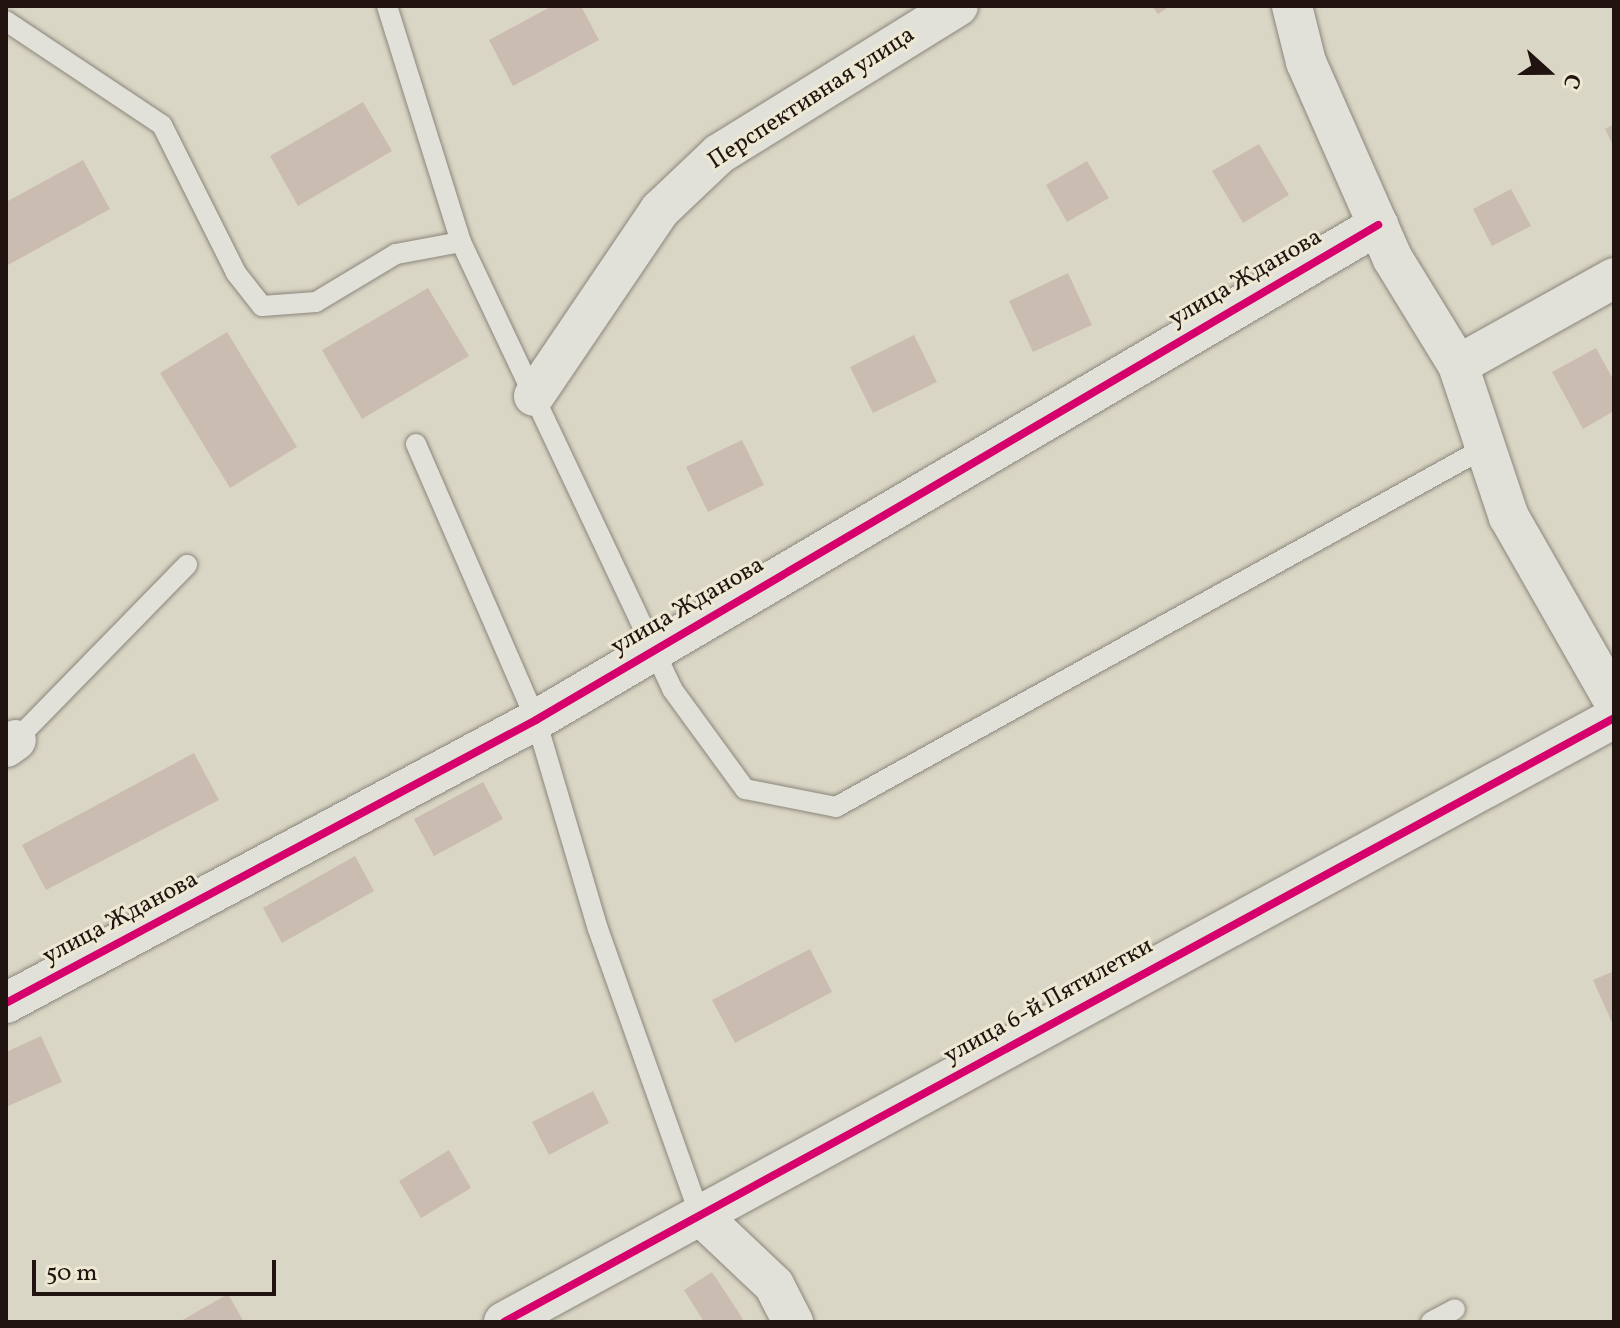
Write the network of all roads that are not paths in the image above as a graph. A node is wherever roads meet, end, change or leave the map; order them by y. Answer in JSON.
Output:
{"nodes":[{"id":1,"x":387,"y":6,"type":"edge"},
{"id":2,"x":958,"y":6,"type":"edge"},
{"id":3,"x":1292,"y":6,"type":"edge"},
{"id":4,"x":6,"y":21,"type":"edge"},
{"id":5,"x":1378,"y":225,"type":"junction"},
{"id":6,"x":461,"y":242,"type":"junction"},
{"id":7,"x":1614,"y":278,"type":"edge"},
{"id":8,"x":1458,"y":365,"type":"junction"},
{"id":9,"x":534,"y":396,"type":"junction"},
{"id":10,"x":416,"y":444,"type":"dead end"},
{"id":11,"x":1486,"y":447,"type":"junction"},
{"id":12,"x":187,"y":565,"type":"dead end"},
{"id":13,"x":654,"y":650,"type":"junction"},
{"id":14,"x":1614,"y":701,"type":"edge"},
{"id":15,"x":1614,"y":718,"type":"edge"},
{"id":16,"x":536,"y":720,"type":"junction"},
{"id":17,"x":11,"y":744,"type":"edge"},
{"id":18,"x":6,"y":1003,"type":"edge"},
{"id":19,"x":700,"y":1215,"type":"junction"},
{"id":20,"x":1455,"y":1309,"type":"dead end"},
{"id":21,"x":504,"y":1322,"type":"edge"},
{"id":22,"x":793,"y":1322,"type":"edge"},
{"id":23,"x":1431,"y":1322,"type":"edge"}],
"edges":[{"from":1,"to":6,"type":"lane"},
{"from":2,"to":9,"type":"street","name":"Перспективная улица"},
{"from":3,"to":5,"type":"street"},
{"from":4,"to":6,"type":"lane"},
{"from":5,"to":8,"type":"street"},
{"from":5,"to":13,"type":"street","name":"улица Жданова"},
{"from":6,"to":9,"type":"lane"},
{"from":7,"to":8,"type":"street"},
{"from":8,"to":11,"type":"street"},
{"from":9,"to":13,"type":"lane"},
{"from":10,"to":16,"type":"lane"},
{"from":11,"to":13,"type":"lane"},
{"from":11,"to":14,"type":"street"},
{"from":12,"to":17,"type":"lane"},
{"from":13,"to":16,"type":"street","name":"улица Жданова"},
{"from":15,"to":19,"type":"street","name":"улица 6-й Пятилетки"},
{"from":16,"to":18,"type":"street","name":"улица Жданова"},
{"from":16,"to":19,"type":"lane"},
{"from":19,"to":21,"type":"street","name":"улица 6-й Пятилетки"},
{"from":19,"to":22,"type":"street"},
{"from":20,"to":23,"type":"lane"}]}
